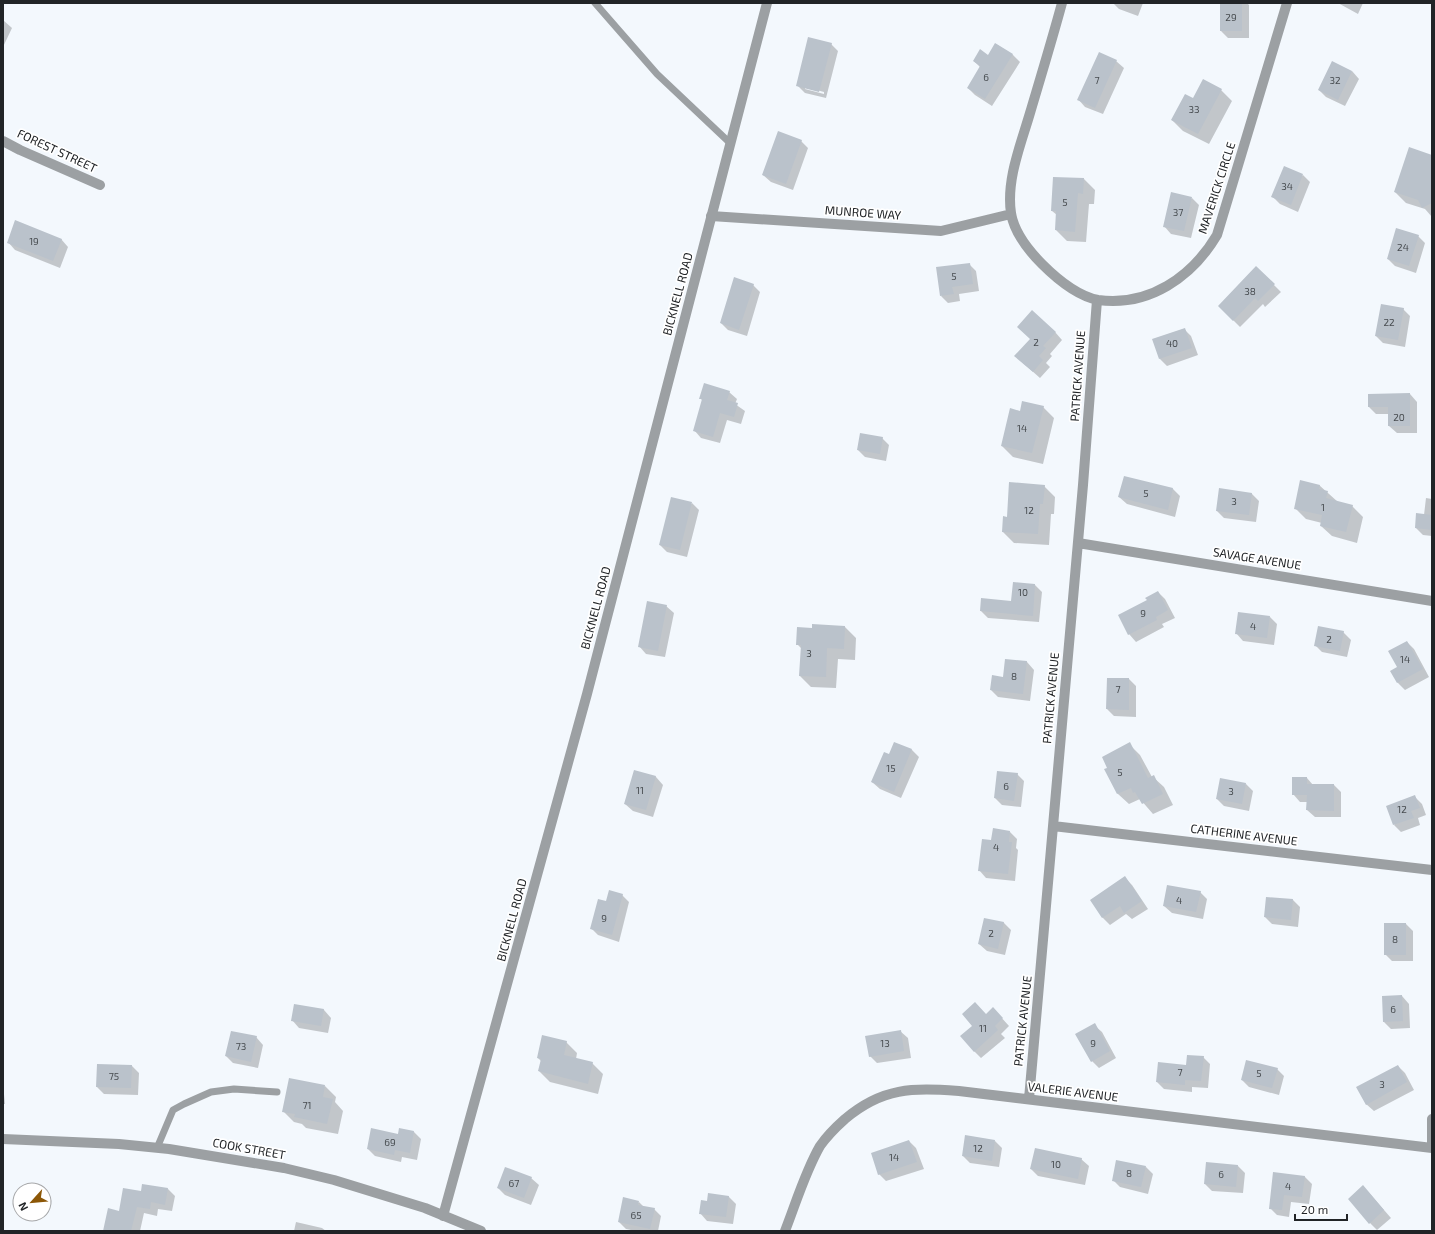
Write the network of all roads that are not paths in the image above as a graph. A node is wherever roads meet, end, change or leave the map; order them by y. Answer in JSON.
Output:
{"nodes":[{"id":1,"x":595,"y":3,"type":"edge"},
{"id":2,"x":767,"y":3,"type":"edge"},
{"id":3,"x":1062,"y":3,"type":"edge"},
{"id":4,"x":1287,"y":3,"type":"edge"},
{"id":5,"x":3,"y":141,"type":"edge"},
{"id":6,"x":730,"y":144,"type":"junction"},
{"id":7,"x":100,"y":185,"type":"dead end"},
{"id":8,"x":1012,"y":214,"type":"junction"},
{"id":9,"x":712,"y":216,"type":"junction"},
{"id":10,"x":1097,"y":300,"type":"junction"},
{"id":11,"x":1078,"y":543,"type":"junction"},
{"id":12,"x":1432,"y":600,"type":"edge"},
{"id":13,"x":1053,"y":826,"type":"junction"},
{"id":14,"x":1432,"y":870,"type":"edge"},
{"id":15,"x":277,"y":1092,"type":"dead end"},
{"id":16,"x":1029,"y":1100,"type":"junction"},
{"id":17,"x":1432,"y":1119,"type":"edge"},
{"id":18,"x":3,"y":1139,"type":"edge"},
{"id":19,"x":1432,"y":1142,"type":"edge"},
{"id":20,"x":156,"y":1148,"type":"junction"},
{"id":21,"x":1432,"y":1148,"type":"edge"},
{"id":22,"x":443,"y":1216,"type":"junction"},
{"id":23,"x":482,"y":1231,"type":"edge"},
{"id":24,"x":785,"y":1231,"type":"edge"}],
"edges":[{"from":1,"to":6,"type":"lane"},
{"from":2,"to":6,"type":"street","name":"BICKNELL ROAD"},
{"from":3,"to":8,"type":"street","name":"MAVERICK CIRCLE"},
{"from":4,"to":10,"type":"street","name":"MAVERICK CIRCLE"},
{"from":5,"to":7,"type":"street","name":"FOREST STREET"},
{"from":6,"to":9,"type":"street","name":"BICKNELL ROAD"},
{"from":8,"to":9,"type":"street","name":"MUNROE WAY"},
{"from":8,"to":10,"type":"street","name":"MAVERICK CIRCLE"},
{"from":9,"to":22,"type":"street","name":"BICKNELL ROAD"},
{"from":10,"to":11,"type":"street","name":"PATRICK AVENUE"},
{"from":11,"to":12,"type":"street","name":"SAVAGE AVENUE"},
{"from":11,"to":13,"type":"street","name":"PATRICK AVENUE"},
{"from":13,"to":14,"type":"street","name":"CATHERINE AVENUE"},
{"from":13,"to":16,"type":"street","name":"PATRICK AVENUE"},
{"from":15,"to":20,"type":"lane"},
{"from":16,"to":21,"type":"street","name":"VALERIE AVENUE"},
{"from":16,"to":24,"type":"street","name":"VALERIE AVENUE"},
{"from":17,"to":19,"type":"street"},
{"from":18,"to":20,"type":"street","name":"COOK STREET"},
{"from":20,"to":22,"type":"street","name":"COOK STREET"},
{"from":22,"to":23,"type":"street","name":"COOK STREET"}]}
